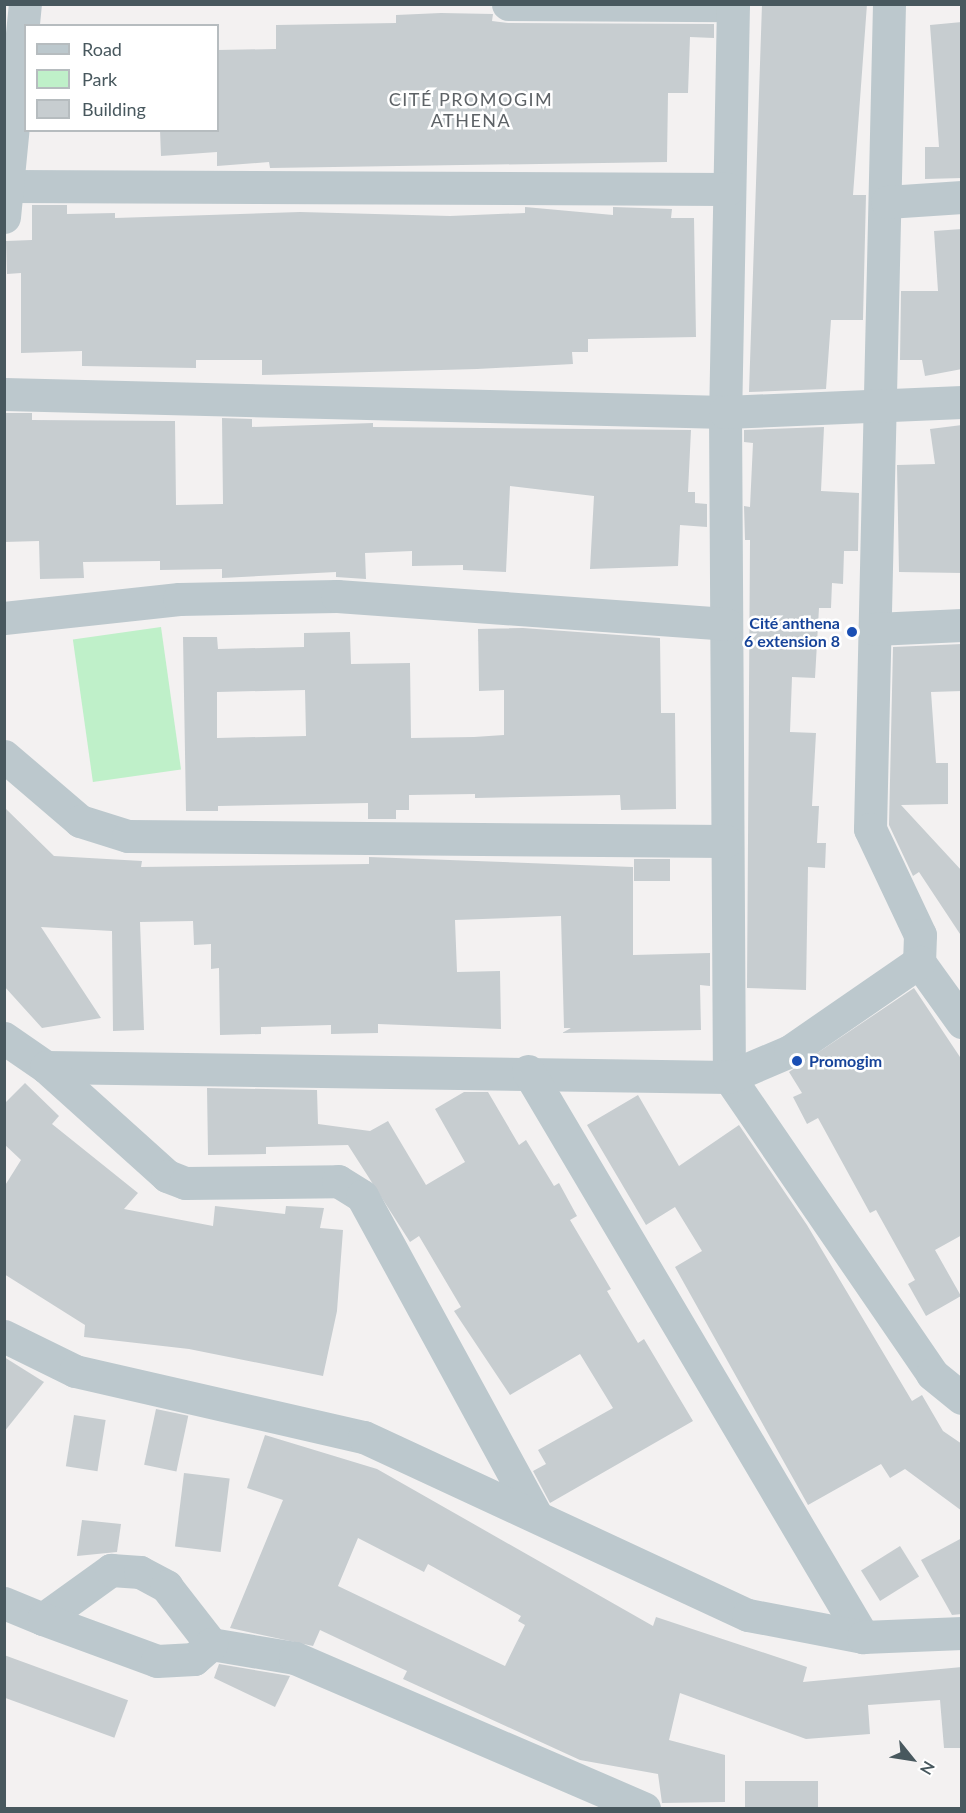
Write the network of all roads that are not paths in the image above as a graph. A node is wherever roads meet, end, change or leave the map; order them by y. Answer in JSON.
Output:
{"nodes":[{"id":1,"x":25,"y":4,"type":"edge"},
{"id":2,"x":508,"y":4,"type":"edge"},
{"id":3,"x":889,"y":4,"type":"edge"},
{"id":4,"x":733,"y":5,"type":"edge"},
{"id":5,"x":8,"y":189,"type":"edge"},
{"id":6,"x":728,"y":189,"type":"junction"},
{"id":7,"x":962,"y":197,"type":"edge"},
{"id":8,"x":887,"y":201,"type":"junction"},
{"id":9,"x":4,"y":394,"type":"edge"},
{"id":10,"x":962,"y":402,"type":"edge"},
{"id":11,"x":881,"y":409,"type":"junction"},
{"id":12,"x":724,"y":412,"type":"junction"},
{"id":13,"x":726,"y":624,"type":"junction"},
{"id":14,"x":7,"y":625,"type":"edge"},
{"id":15,"x":962,"y":625,"type":"edge"},
{"id":16,"x":875,"y":629,"type":"junction"},
{"id":17,"x":4,"y":756,"type":"edge"},
{"id":18,"x":726,"y":841,"type":"junction"},
{"id":19,"x":919,"y":962,"type":"junction"},
{"id":20,"x":962,"y":1022,"type":"edge"},
{"id":21,"x":4,"y":1038,"type":"edge"},
{"id":22,"x":46,"y":1067,"type":"junction"},
{"id":23,"x":528,"y":1071,"type":"junction"},
{"id":24,"x":729,"y":1077,"type":"junction"},
{"id":25,"x":4,"y":1336,"type":"edge"},
{"id":26,"x":962,"y":1398,"type":"edge"},
{"id":27,"x":534,"y":1512,"type":"junction"},
{"id":28,"x":4,"y":1603,"type":"edge"},
{"id":29,"x":43,"y":1619,"type":"junction"},
{"id":30,"x":962,"y":1633,"type":"edge"},
{"id":31,"x":863,"y":1637,"type":"junction"},
{"id":32,"x":211,"y":1644,"type":"junction"},
{"id":33,"x":644,"y":1809,"type":"edge"}],
"edges":[{"from":1,"to":5,"type":"street"},
{"from":2,"to":4,"type":"street"},
{"from":3,"to":8,"type":"street"},
{"from":4,"to":6,"type":"street"},
{"from":5,"to":6,"type":"street"},
{"from":6,"to":12,"type":"street"},
{"from":7,"to":8,"type":"street"},
{"from":8,"to":11,"type":"street"},
{"from":9,"to":12,"type":"street"},
{"from":10,"to":11,"type":"street"},
{"from":11,"to":12,"type":"street"},
{"from":11,"to":16,"type":"street"},
{"from":12,"to":13,"type":"street"},
{"from":13,"to":14,"type":"street"},
{"from":13,"to":18,"type":"street"},
{"from":15,"to":16,"type":"street"},
{"from":16,"to":19,"type":"street"},
{"from":17,"to":18,"type":"street"},
{"from":18,"to":24,"type":"street"},
{"from":19,"to":20,"type":"street"},
{"from":19,"to":24,"type":"street"},
{"from":21,"to":22,"type":"street"},
{"from":22,"to":23,"type":"street"},
{"from":22,"to":27,"type":"street"},
{"from":23,"to":24,"type":"street"},
{"from":23,"to":31,"type":"street"},
{"from":24,"to":26,"type":"street"},
{"from":25,"to":27,"type":"street"},
{"from":27,"to":31,"type":"street"},
{"from":28,"to":29,"type":"street"},
{"from":29,"to":32,"type":"street"},
{"from":29,"to":32,"type":"street"},
{"from":30,"to":31,"type":"street"},
{"from":32,"to":33,"type":"street"}]}
